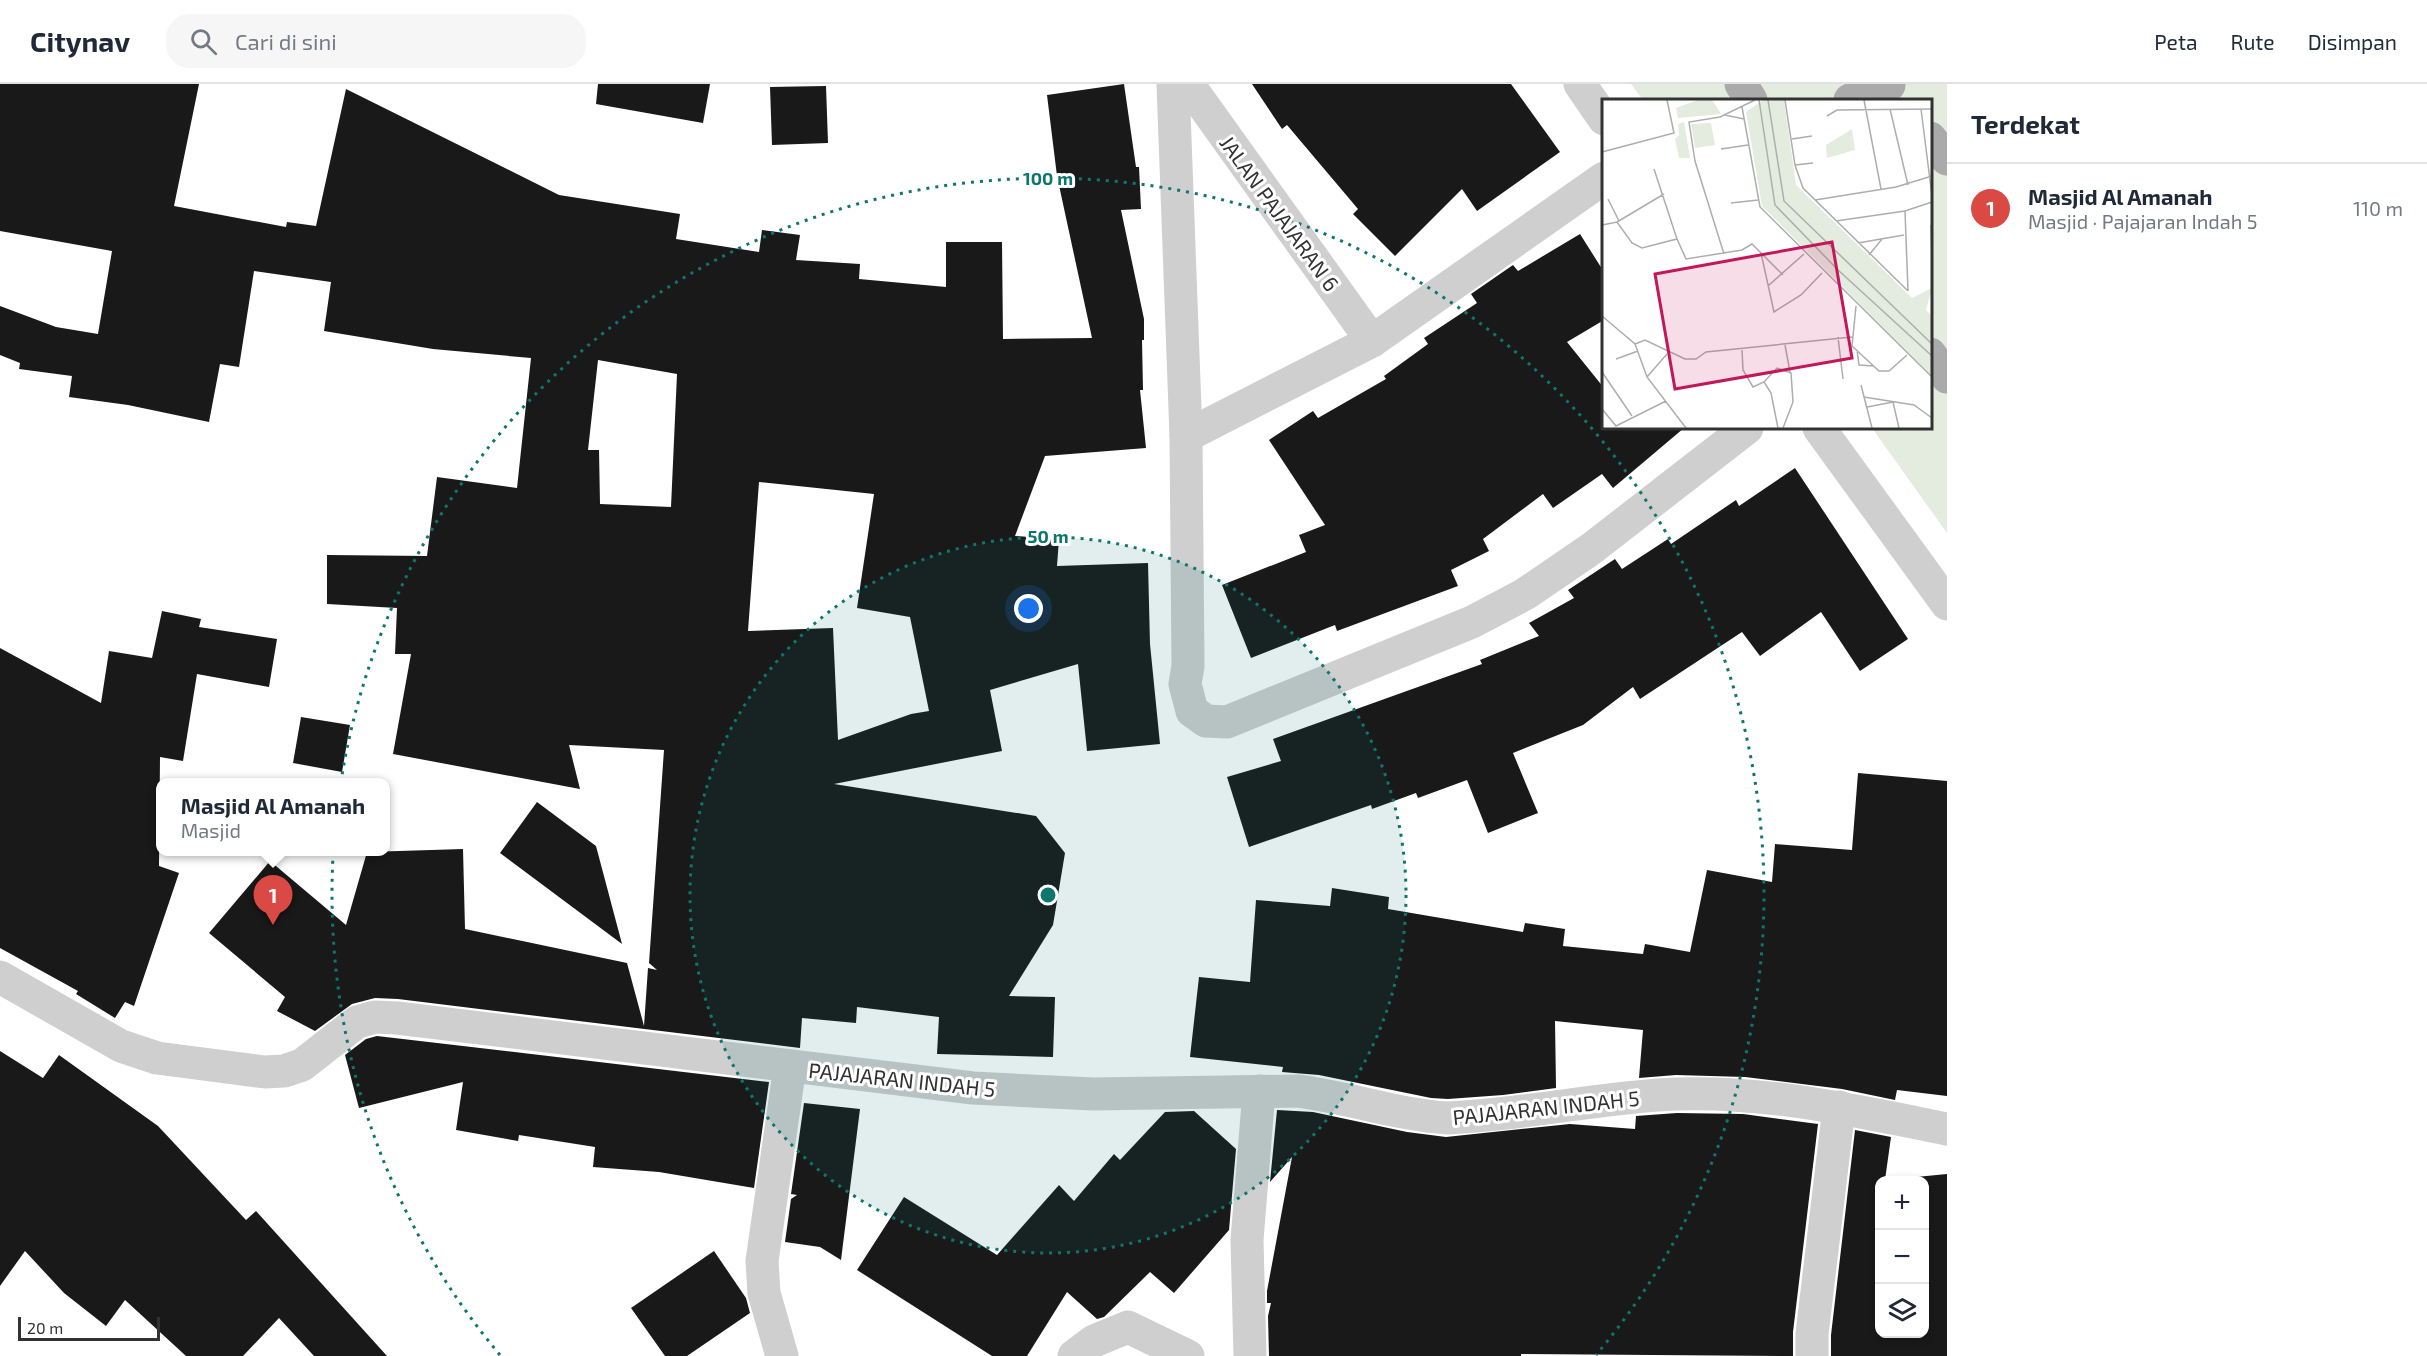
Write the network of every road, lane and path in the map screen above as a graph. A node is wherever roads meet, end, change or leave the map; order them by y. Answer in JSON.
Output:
{"nodes":[{"id":1,"x":1173,"y":84,"type":"edge"},
{"id":2,"x":1188,"y":84,"type":"edge"},
{"id":3,"x":1580,"y":84,"type":"edge"},
{"id":4,"x":1741,"y":84,"type":"edge"},
{"id":5,"x":1888,"y":84,"type":"edge"},
{"id":6,"x":1750,"y":99,"type":"edge"},
{"id":7,"x":1852,"y":99,"type":"edge"},
{"id":8,"x":1900,"y":99,"type":"edge"},
{"id":9,"x":1602,"y":116,"type":"edge"},
{"id":10,"x":1932,"y":140,"type":"edge"},
{"id":11,"x":1947,"y":159,"type":"edge"},
{"id":12,"x":1602,"y":179,"type":"edge"},
{"id":13,"x":1372,"y":341,"type":"junction"},
{"id":14,"x":1932,"y":357,"type":"edge"},
{"id":15,"x":1947,"y":377,"type":"edge"},
{"id":16,"x":1746,"y":429,"type":"edge"},
{"id":17,"x":1820,"y":429,"type":"edge"},
{"id":18,"x":1186,"y":436,"type":"junction"},
{"id":19,"x":1947,"y":604,"type":"edge"},
{"id":20,"x":0,"y":977,"type":"edge"},
{"id":21,"x":790,"y":1066,"type":"junction"},
{"id":22,"x":1259,"y":1091,"type":"junction"},
{"id":23,"x":1839,"y":1107,"type":"junction"},
{"id":24,"x":1947,"y":1130,"type":"edge"},
{"id":25,"x":783,"y":1356,"type":"edge"},
{"id":26,"x":1074,"y":1356,"type":"edge"},
{"id":27,"x":1188,"y":1356,"type":"edge"},
{"id":28,"x":1250,"y":1356,"type":"edge"},
{"id":29,"x":1812,"y":1356,"type":"edge"}],
"edges":[{"from":1,"to":18,"type":"street"},
{"from":2,"to":13,"type":"street","name":"JALAN PAJAJARAN 6"},
{"from":3,"to":9,"type":"street"},
{"from":4,"to":6,"type":"main road"},
{"from":5,"to":7,"type":"main road"},
{"from":5,"to":8,"type":"main road"},
{"from":10,"to":11,"type":"main road"},
{"from":12,"to":13,"type":"street"},
{"from":13,"to":18,"type":"street"},
{"from":14,"to":15,"type":"main road"},
{"from":16,"to":18,"type":"street"},
{"from":17,"to":19,"type":"street"},
{"from":20,"to":21,"type":"street","name":"PAJAJARAN INDAH 5"},
{"from":21,"to":22,"type":"street","name":"PAJAJARAN INDAH 5"},
{"from":21,"to":25,"type":"street"},
{"from":22,"to":23,"type":"street","name":"PAJAJARAN INDAH 5"},
{"from":22,"to":28,"type":"street"},
{"from":23,"to":24,"type":"street","name":"PAJAJARAN INDAH 5"},
{"from":23,"to":29,"type":"street"},
{"from":26,"to":27,"type":"street"}]}
